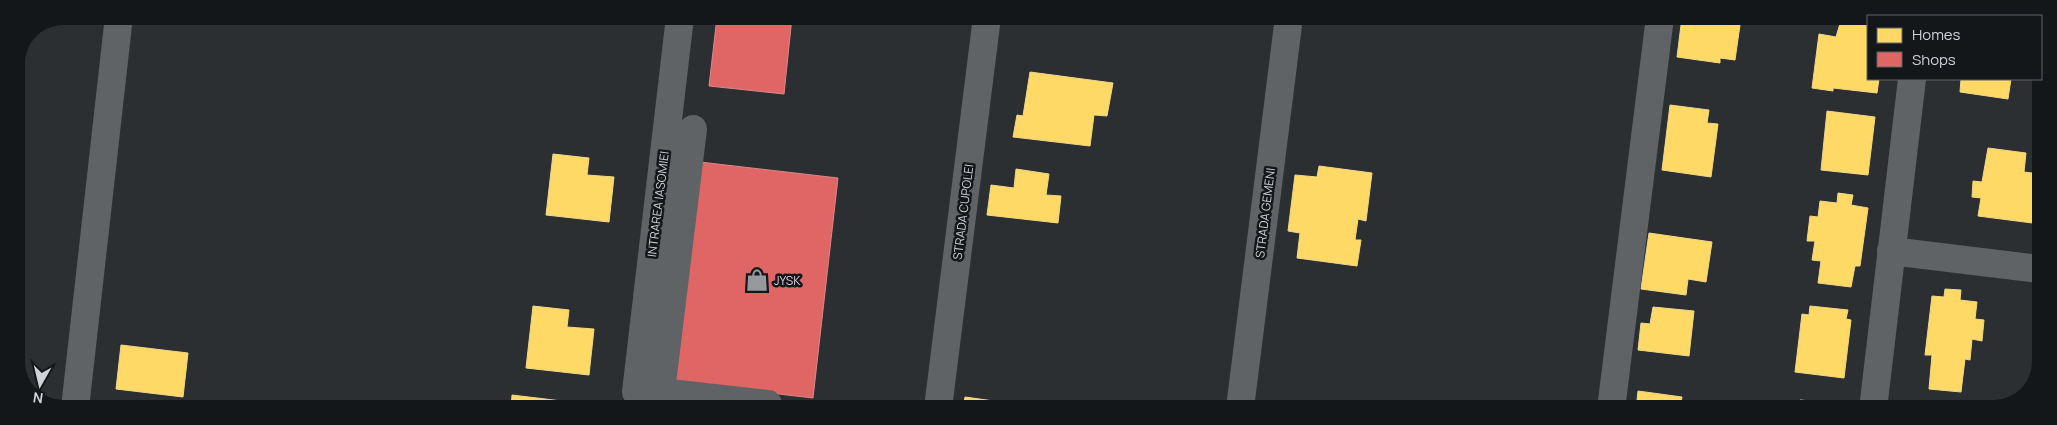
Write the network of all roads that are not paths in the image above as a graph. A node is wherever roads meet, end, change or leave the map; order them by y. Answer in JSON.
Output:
{"nodes":[{"id":1,"x":118,"y":25,"type":"edge"},
{"id":2,"x":679,"y":25,"type":"edge"},
{"id":3,"x":986,"y":25,"type":"edge"},
{"id":4,"x":1288,"y":25,"type":"edge"},
{"id":5,"x":1659,"y":25,"type":"edge"},
{"id":6,"x":1912,"y":80,"type":"edge"},
{"id":7,"x":693,"y":129,"type":"dead end"},
{"id":8,"x":1891,"y":251,"type":"junction"},
{"id":9,"x":2032,"y":268,"type":"edge"},
{"id":10,"x":652,"y":398,"type":"edge"},
{"id":11,"x":77,"y":400,"type":"edge"},
{"id":12,"x":691,"y":400,"type":"edge"},
{"id":13,"x":939,"y":400,"type":"edge"},
{"id":14,"x":1241,"y":400,"type":"edge"},
{"id":15,"x":1611,"y":400,"type":"edge"},
{"id":16,"x":1874,"y":400,"type":"edge"}],
"edges":[{"from":1,"to":11,"type":"street"},
{"from":2,"to":10,"type":"street","name":"INTRAREA IASOMIEI"},
{"from":3,"to":13,"type":"street","name":"STRADA CUPOLEI"},
{"from":4,"to":14,"type":"street","name":"STRADA GEMENI"},
{"from":5,"to":15,"type":"street"},
{"from":6,"to":8,"type":"street"},
{"from":7,"to":10,"type":"street"},
{"from":8,"to":9,"type":"street"},
{"from":8,"to":16,"type":"street"},
{"from":10,"to":12,"type":"street"}]}
